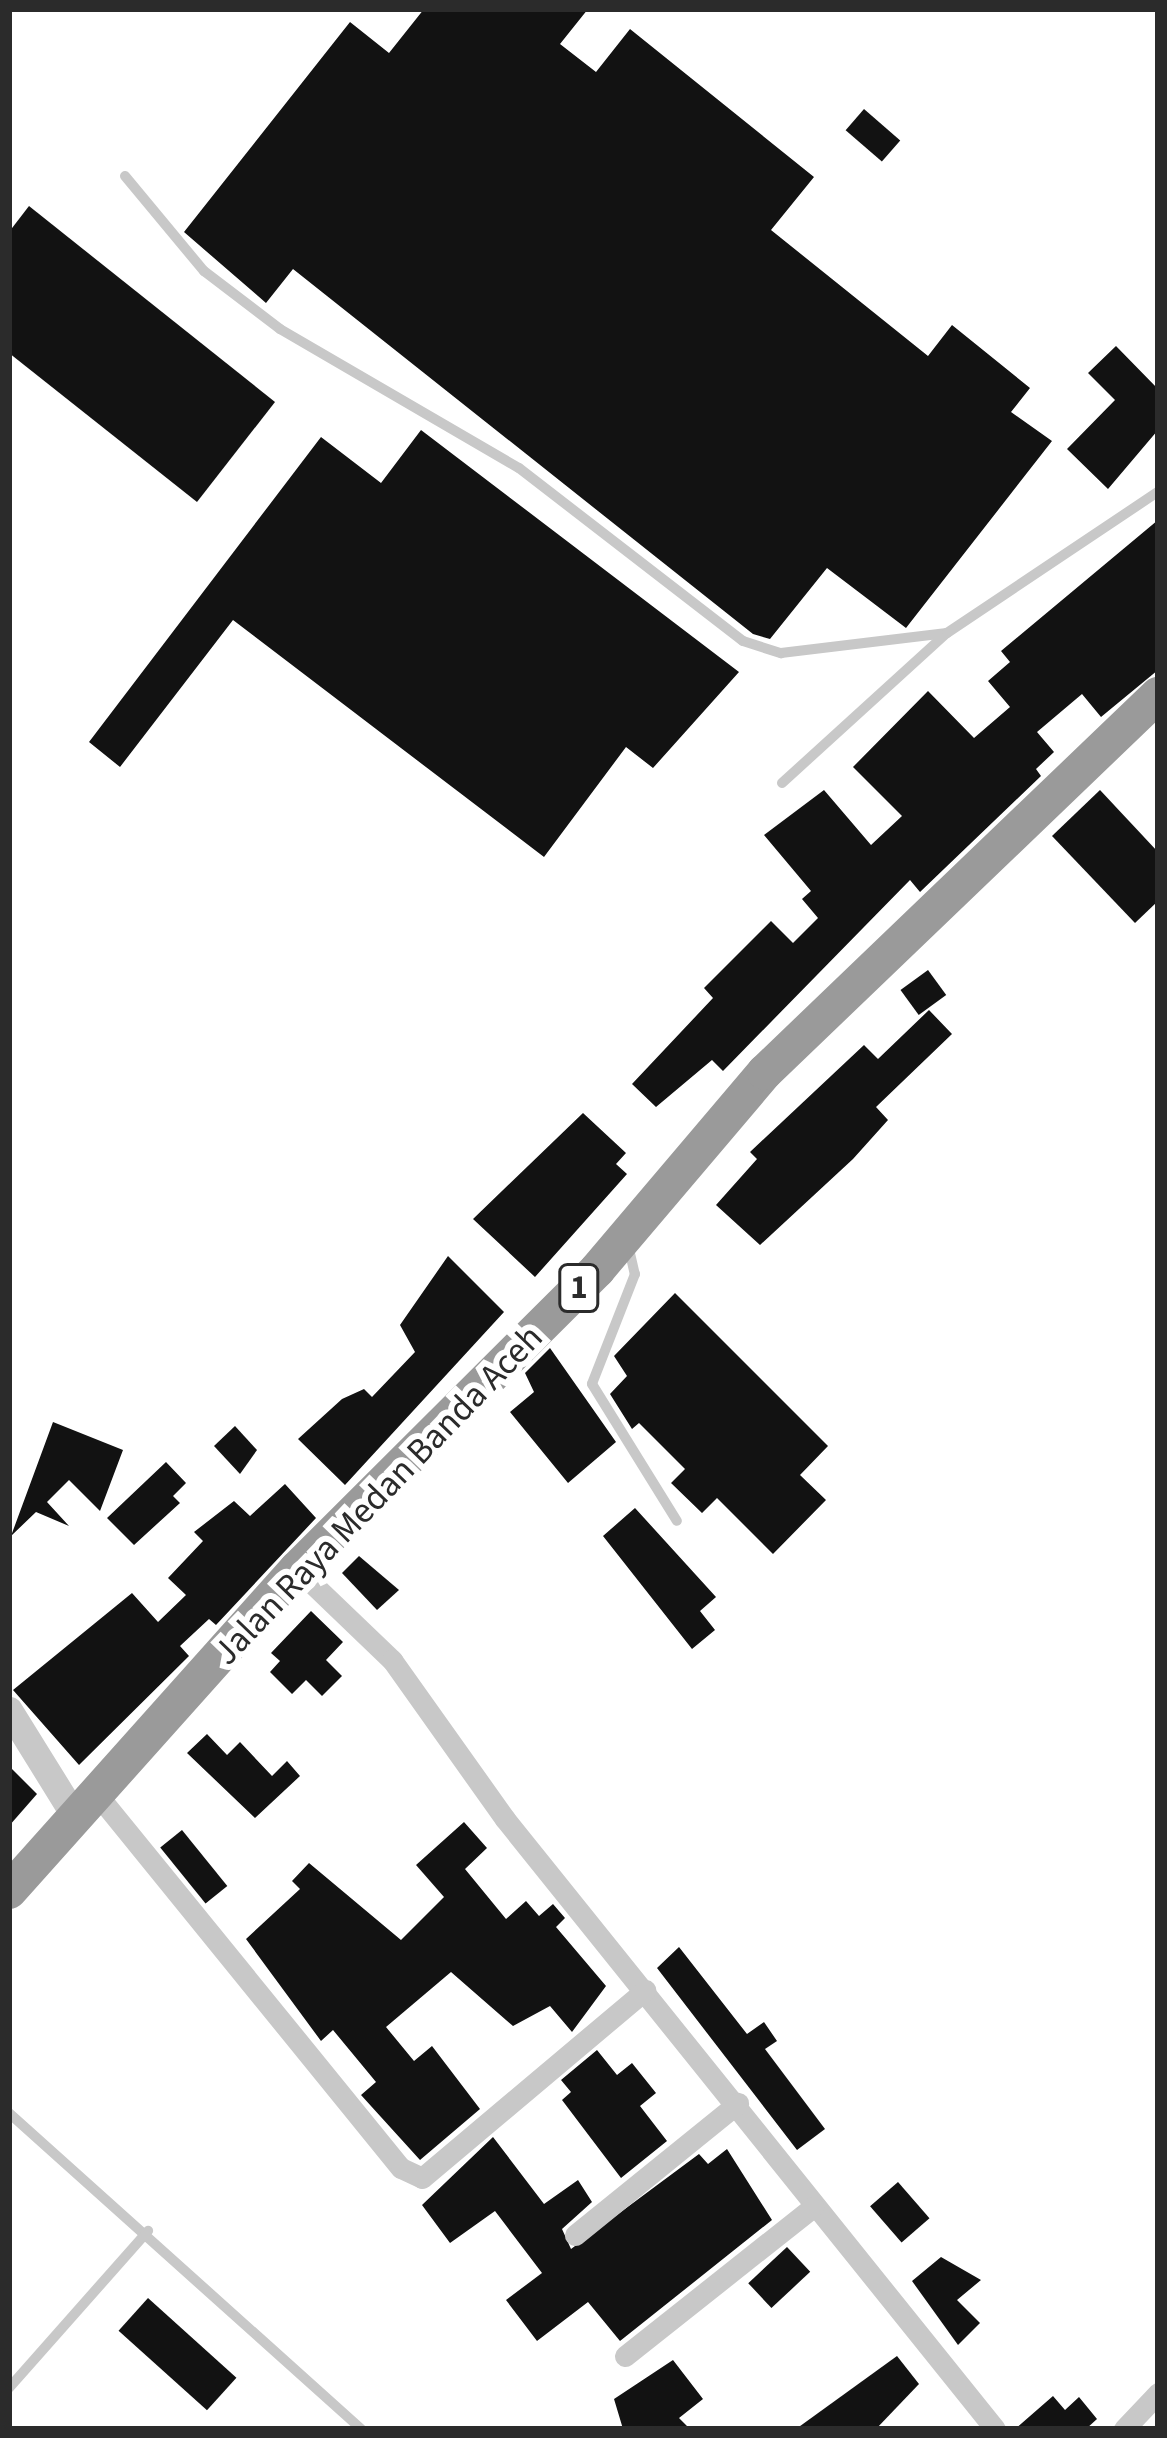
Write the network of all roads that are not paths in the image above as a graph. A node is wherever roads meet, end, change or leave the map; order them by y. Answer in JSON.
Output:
{"nodes":[{"id":1,"x":125,"y":176,"type":"dead end"},
{"id":2,"x":1158,"y":491,"type":"edge"},
{"id":3,"x":947,"y":633,"type":"junction"},
{"id":4,"x":1158,"y":695,"type":"edge"},
{"id":5,"x":782,"y":783,"type":"dead end"},
{"id":6,"x":625,"y":1228,"type":"junction"},
{"id":7,"x":677,"y":1521,"type":"dead end"},
{"id":8,"x":297,"y":1569,"type":"junction"},
{"id":9,"x":9,"y":1710,"type":"edge"},
{"id":10,"x":85,"y":1804,"type":"junction"},
{"id":11,"x":9,"y":1891,"type":"edge"},
{"id":12,"x":645,"y":1990,"type":"junction"},
{"id":13,"x":737,"y":2103,"type":"junction"},
{"id":14,"x":9,"y":2113,"type":"edge"},
{"id":15,"x":813,"y":2207,"type":"junction"},
{"id":16,"x":148,"y":2231,"type":"junction"},
{"id":17,"x":574,"y":2235,"type":"dead end"},
{"id":18,"x":625,"y":2356,"type":"dead end"},
{"id":19,"x":9,"y":2388,"type":"edge"},
{"id":20,"x":1158,"y":2393,"type":"edge"},
{"id":21,"x":361,"y":2429,"type":"edge"},
{"id":22,"x":995,"y":2429,"type":"edge"},
{"id":23,"x":1124,"y":2429,"type":"edge"}],
"edges":[{"from":1,"to":3,"type":"lane"},
{"from":2,"to":3,"type":"lane"},
{"from":3,"to":5,"type":"lane"},
{"from":4,"to":6,"type":"highway","name":"Jalan Raya Medan Banda Aceh","number":"1"},
{"from":6,"to":7,"type":"lane"},
{"from":6,"to":8,"type":"highway","name":"Jalan Raya Medan Banda Aceh","number":"1"},
{"from":8,"to":10,"type":"highway","name":"Jalan Raya Medan Banda Aceh","number":"1"},
{"from":8,"to":12,"type":"street"},
{"from":9,"to":10,"type":"street"},
{"from":10,"to":11,"type":"highway","name":"Jalan Raya Medan Banda Aceh","number":"1"},
{"from":10,"to":12,"type":"street"},
{"from":12,"to":13,"type":"street"},
{"from":13,"to":15,"type":"street"},
{"from":13,"to":17,"type":"street"},
{"from":14,"to":16,"type":"lane"},
{"from":15,"to":18,"type":"street"},
{"from":15,"to":22,"type":"street"},
{"from":16,"to":19,"type":"lane"},
{"from":16,"to":21,"type":"lane"},
{"from":20,"to":23,"type":"street"}]}
